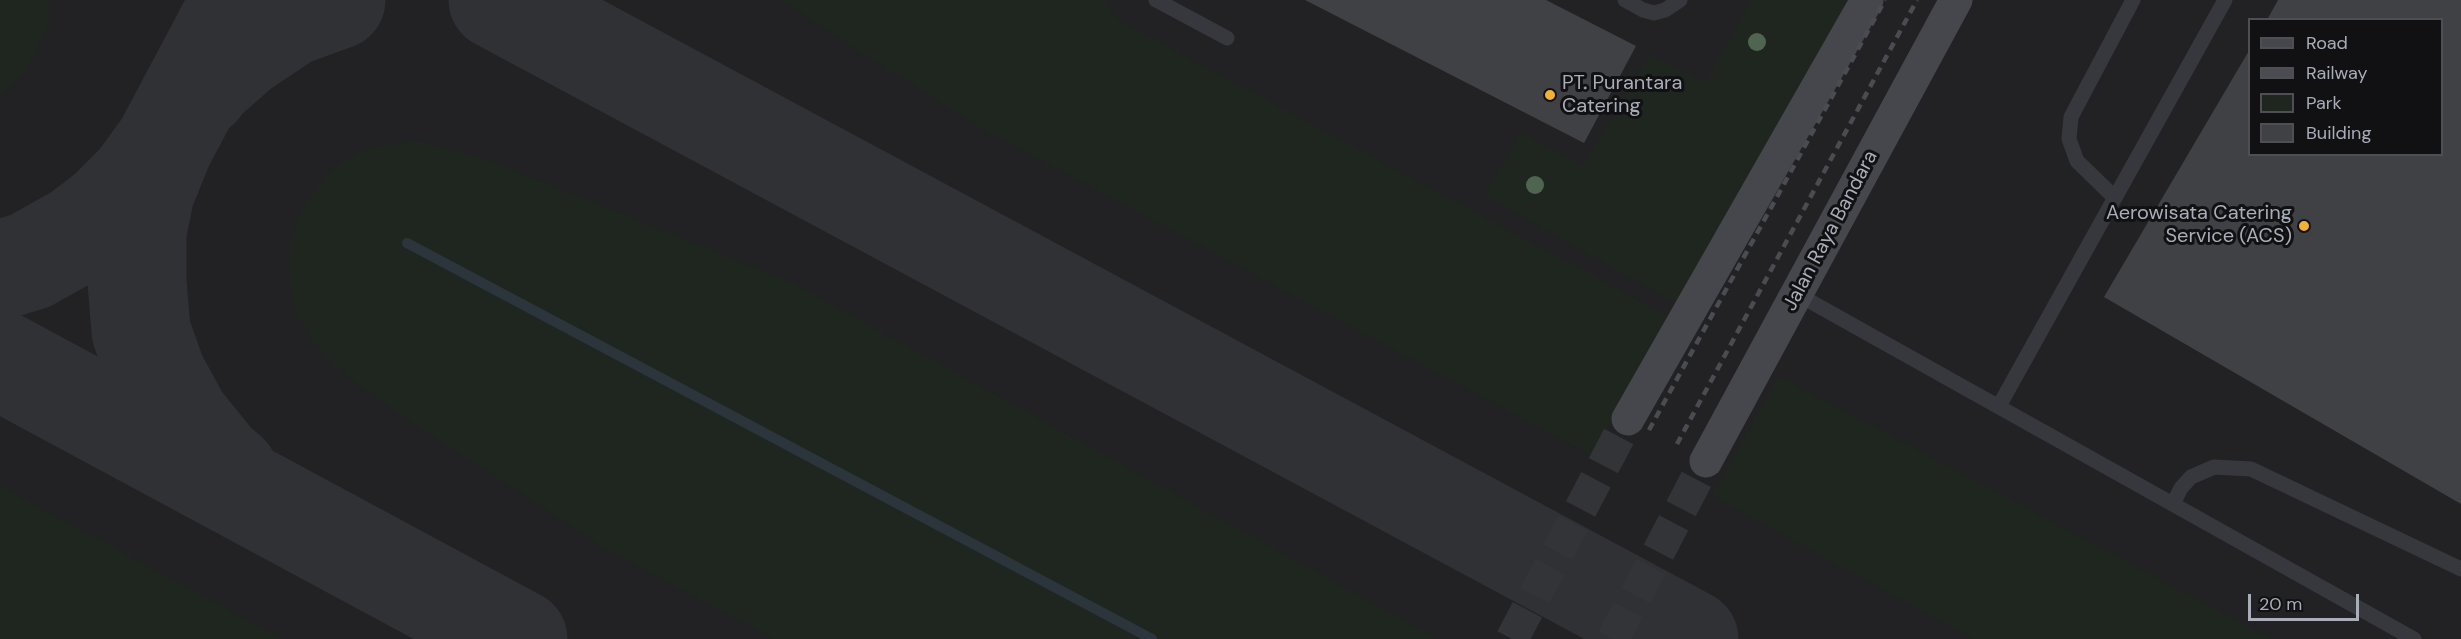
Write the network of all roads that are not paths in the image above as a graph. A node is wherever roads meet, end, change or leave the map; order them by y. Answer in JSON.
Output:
{"nodes":[{"id":1,"x":1156,"y":0,"type":"edge"},
{"id":2,"x":1625,"y":0,"type":"edge"},
{"id":3,"x":1680,"y":0,"type":"edge"},
{"id":4,"x":1868,"y":0,"type":"edge"},
{"id":5,"x":1956,"y":0,"type":"edge"},
{"id":6,"x":2133,"y":0,"type":"edge"},
{"id":7,"x":2225,"y":0,"type":"edge"},
{"id":8,"x":1227,"y":38,"type":"dead end"},
{"id":9,"x":2114,"y":196,"type":"junction"},
{"id":10,"x":1797,"y":294,"type":"junction"},
{"id":11,"x":1999,"y":406,"type":"junction"},
{"id":12,"x":1628,"y":418,"type":"tunnel mouth"},
{"id":13,"x":1706,"y":461,"type":"tunnel mouth"},
{"id":14,"x":2173,"y":504,"type":"junction"},
{"id":15,"x":2461,"y":569,"type":"edge"},
{"id":16,"x":2414,"y":639,"type":"edge"}],
"edges":[{"from":1,"to":8,"type":"lane"},
{"from":2,"to":3,"type":"lane"},
{"from":4,"to":12,"type":"street"},
{"from":5,"to":10,"type":"street","name":"Jalan Raya Bandara"},
{"from":6,"to":9,"type":"lane"},
{"from":7,"to":9,"type":"lane"},
{"from":9,"to":11,"type":"lane"},
{"from":10,"to":11,"type":"lane"},
{"from":10,"to":13,"type":"street","name":"Jalan Raya Bandara"},
{"from":11,"to":14,"type":"lane"},
{"from":14,"to":15,"type":"lane"},
{"from":14,"to":16,"type":"lane"}]}
